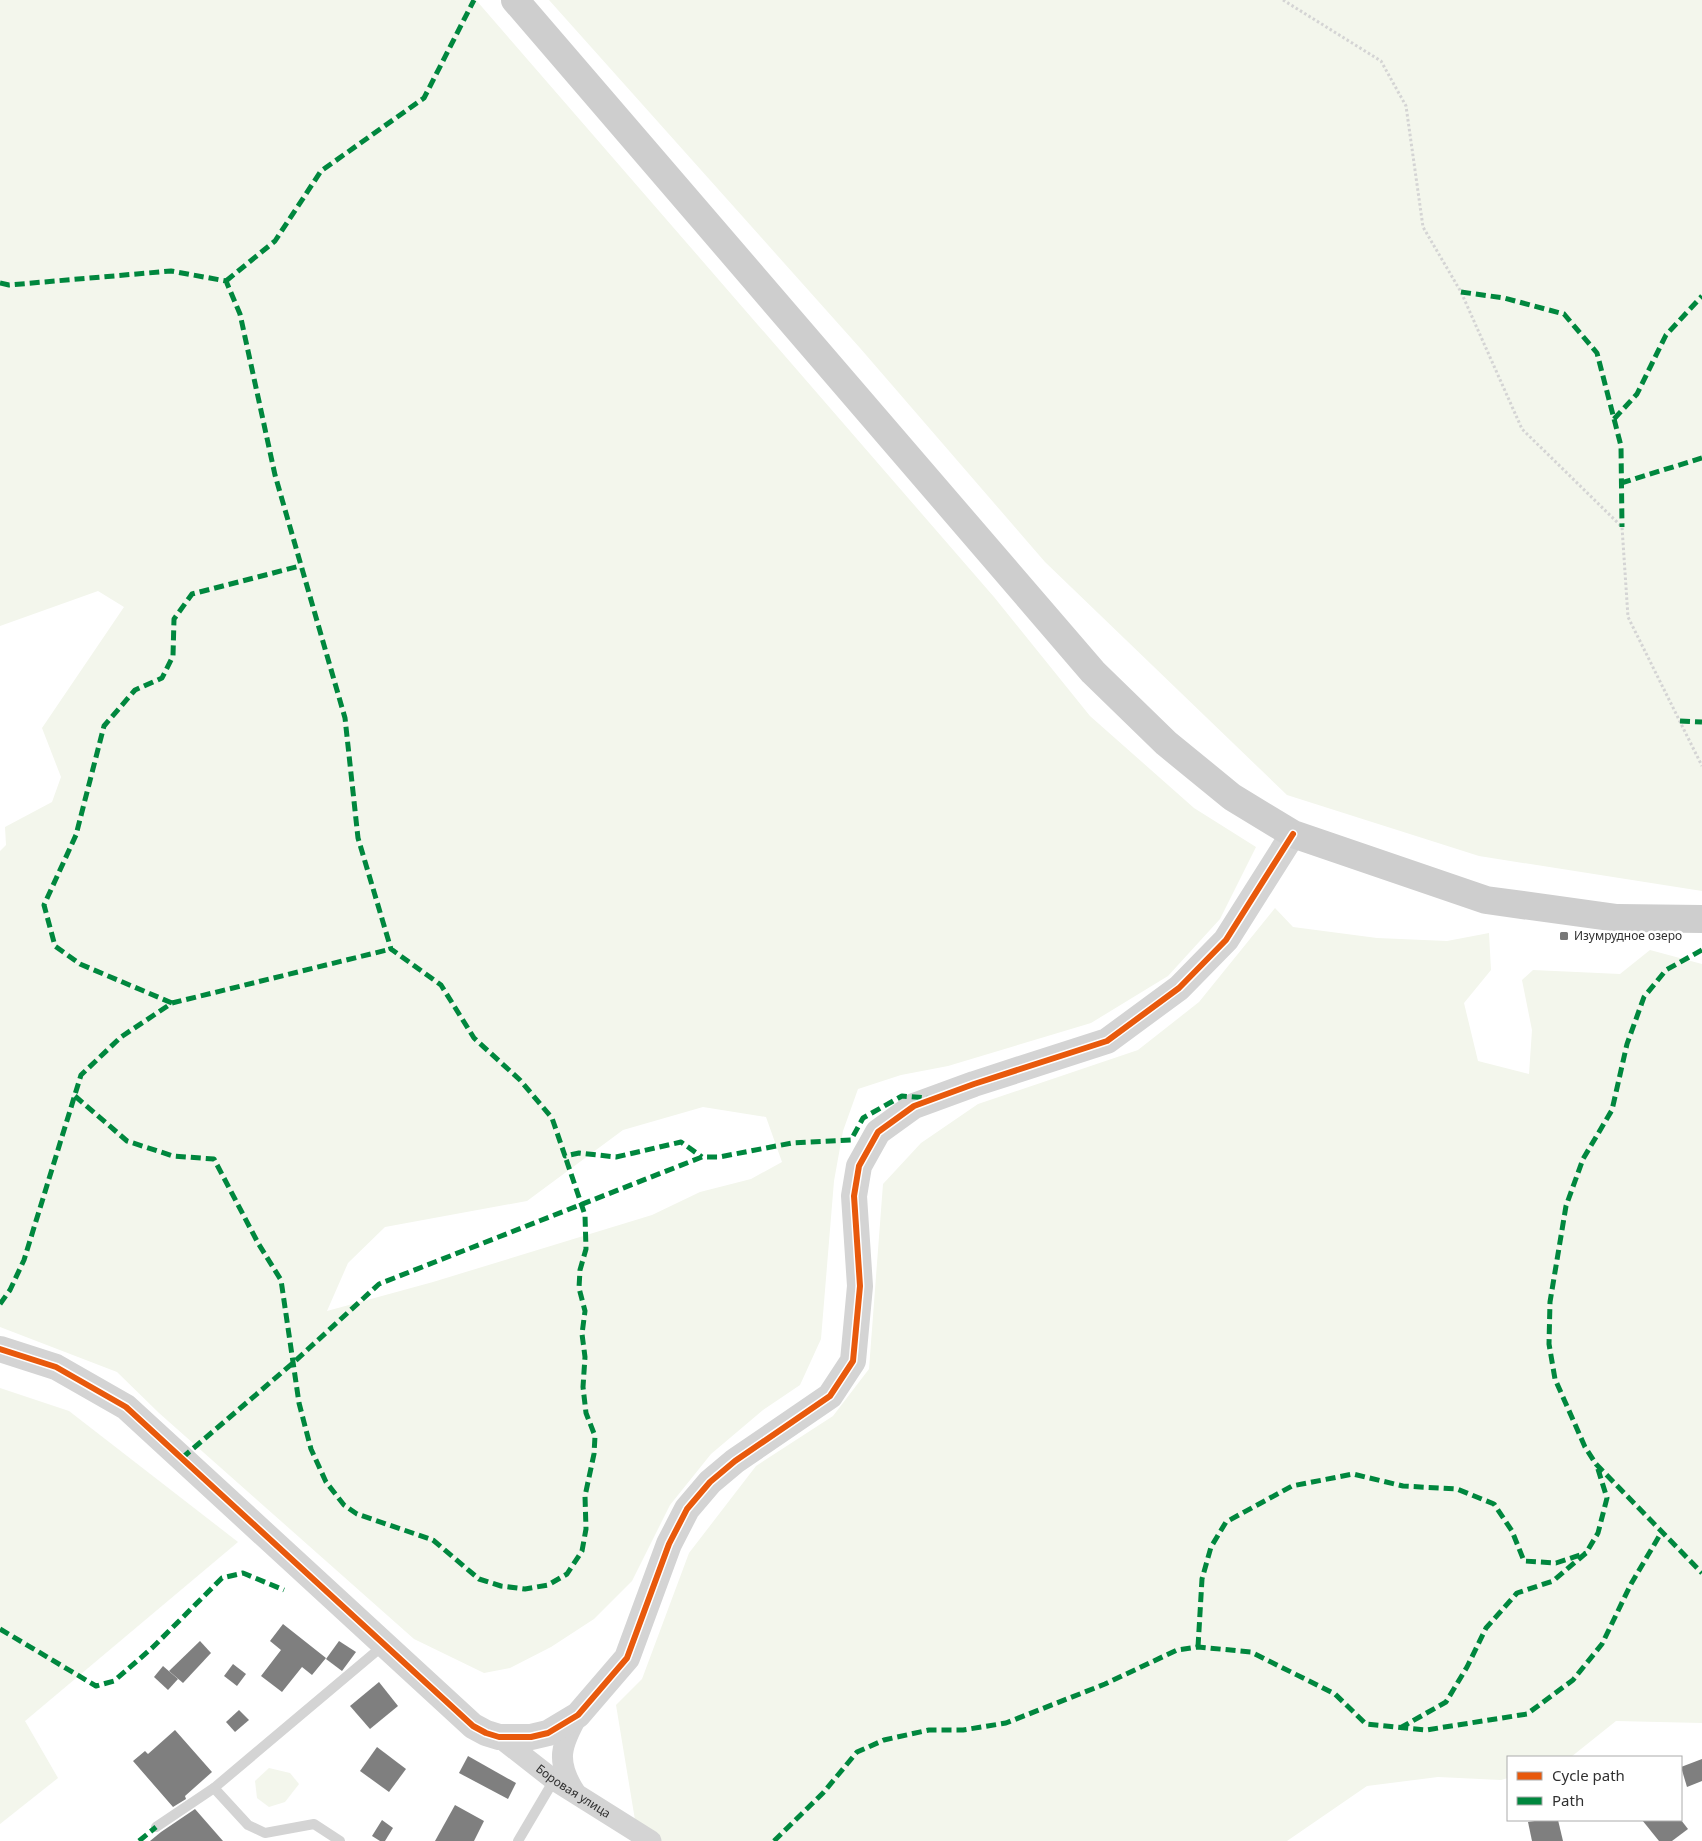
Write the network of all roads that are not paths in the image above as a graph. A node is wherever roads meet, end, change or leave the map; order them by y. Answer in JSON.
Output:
{"nodes":[{"id":1,"x":515,"y":0,"type":"edge"},
{"id":2,"x":1293,"y":834,"type":"junction"},
{"id":3,"x":1702,"y":919,"type":"edge"},
{"id":4,"x":0,"y":1349,"type":"edge"},
{"id":5,"x":385,"y":1644,"type":"junction"},
{"id":6,"x":578,"y":1715,"type":"junction"},
{"id":7,"x":499,"y":1737,"type":"junction"},
{"id":8,"x":554,"y":1780,"type":"junction"},
{"id":9,"x":214,"y":1788,"type":"junction"},
{"id":10,"x":575,"y":1792,"type":"junction"},
{"id":11,"x":156,"y":1827,"type":"dead end"},
{"id":12,"x":265,"y":1837,"type":"edge"},
{"id":13,"x":340,"y":1841,"type":"edge"},
{"id":14,"x":518,"y":1841,"type":"edge"},
{"id":15,"x":651,"y":1841,"type":"edge"}],
"edges":[{"from":1,"to":2,"type":"main road"},
{"from":2,"to":3,"type":"main road"},
{"from":2,"to":6,"type":"street"},
{"from":4,"to":5,"type":"street"},
{"from":5,"to":7,"type":"street"},
{"from":5,"to":9,"type":"lane"},
{"from":6,"to":7,"type":"street"},
{"from":6,"to":10,"type":"street"},
{"from":7,"to":8,"type":"street","name":"Боровая улица"},
{"from":8,"to":10,"type":"street","name":"Боровая улица"},
{"from":8,"to":14,"type":"lane"},
{"from":9,"to":11,"type":"lane"},
{"from":9,"to":12,"type":"lane"},
{"from":10,"to":15,"type":"street","name":"Боровая улица"},
{"from":12,"to":13,"type":"lane"}]}
